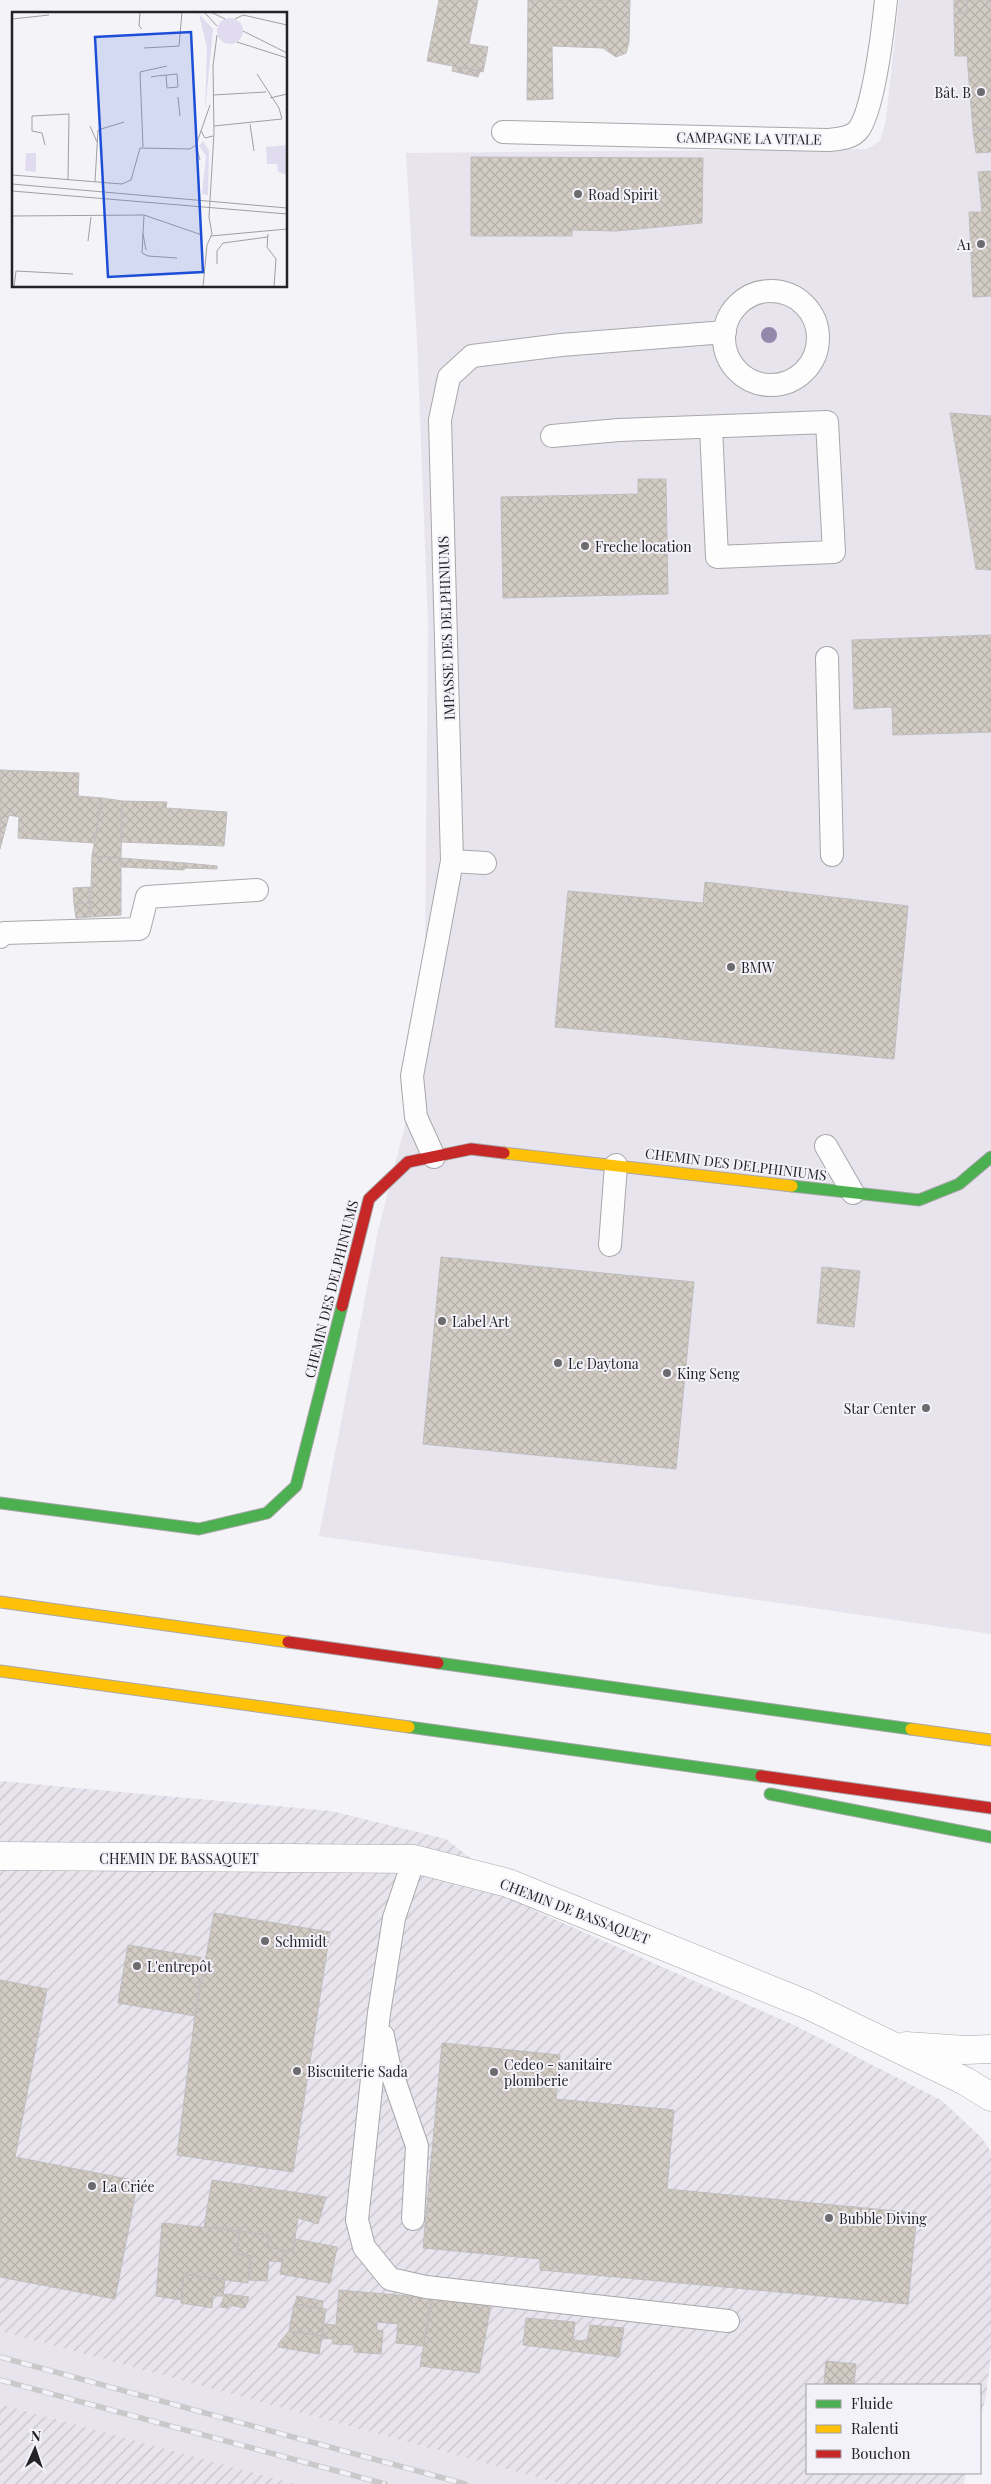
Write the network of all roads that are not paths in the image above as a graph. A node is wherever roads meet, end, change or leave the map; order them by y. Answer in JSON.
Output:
{"nodes":[{"id":1,"x":886,"y":0,"type":"edge"},
{"id":2,"x":503,"y":132,"type":"dead end"},
{"id":3,"x":724,"y":332,"type":"junction"},
{"id":4,"x":711,"y":427,"type":"junction"},
{"id":5,"x":552,"y":436,"type":"dead end"},
{"id":6,"x":826,"y":658,"type":"dead end"},
{"id":7,"x":832,"y":855,"type":"dead end"},
{"id":8,"x":452,"y":862,"type":"junction"},
{"id":9,"x":485,"y":863,"type":"dead end"},
{"id":10,"x":257,"y":890,"type":"dead end"},
{"id":11,"x":0,"y":937,"type":"edge"},
{"id":12,"x":826,"y":1146,"type":"dead end"},
{"id":13,"x":434,"y":1157,"type":"junction"},
{"id":14,"x":990,"y":1162,"type":"edge"},
{"id":15,"x":616,"y":1165,"type":"junction"},
{"id":16,"x":853,"y":1193,"type":"junction"},
{"id":17,"x":610,"y":1245,"type":"dead end"},
{"id":18,"x":0,"y":1504,"type":"edge"},
{"id":19,"x":0,"y":1602,"type":"edge"},
{"id":20,"x":0,"y":1671,"type":"edge"},
{"id":21,"x":455,"y":1733,"type":"junction"},
{"id":22,"x":991,"y":1740,"type":"edge"},
{"id":23,"x":677,"y":1776,"type":"dead end"},
{"id":24,"x":755,"y":1791,"type":"dead end"},
{"id":25,"x":991,"y":1808,"type":"edge"},
{"id":26,"x":991,"y":1837,"type":"edge"},
{"id":27,"x":0,"y":1856,"type":"edge"},
{"id":28,"x":414,"y":1859,"type":"junction"},
{"id":29,"x":379,"y":2013,"type":"junction"},
{"id":30,"x":892,"y":2045,"type":"junction"},
{"id":31,"x":991,"y":2049,"type":"edge"},
{"id":32,"x":991,"y":2097,"type":"edge"},
{"id":33,"x":413,"y":2219,"type":"dead end"},
{"id":34,"x":728,"y":2321,"type":"dead end"}],
"edges":[{"from":1,"to":2,"type":"lane","name":"CAMPAGNE LA VITALE"},
{"from":3,"to":3,"type":"lane"},
{"from":3,"to":8,"type":"lane","name":"IMPASSE DES DELPHINIUMS"},
{"from":4,"to":4,"type":"lane"},
{"from":4,"to":5,"type":"lane"},
{"from":6,"to":7,"type":"lane"},
{"from":8,"to":9,"type":"lane"},
{"from":8,"to":13,"type":"lane","name":"IMPASSE DES DELPHINIUMS"},
{"from":10,"to":11,"type":"lane"},
{"from":12,"to":16,"type":"lane"},
{"from":13,"to":15,"type":"main road","name":"CHEMIN DES DELPHINIUMS"},
{"from":13,"to":18,"type":"main road","name":"CHEMIN DES DELPHINIUMS"},
{"from":14,"to":16,"type":"main road","name":"CHEMIN DES DELPHINIUMS"},
{"from":15,"to":16,"type":"main road","name":"CHEMIN DES DELPHINIUMS"},
{"from":15,"to":17,"type":"lane"},
{"from":19,"to":22,"type":"main road"},
{"from":20,"to":21,"type":"main road"},
{"from":21,"to":23,"type":"main road"},
{"from":21,"to":25,"type":"main road"},
{"from":24,"to":26,"type":"main road"},
{"from":27,"to":28,"type":"street","name":"CHEMIN DE BASSAQUET"},
{"from":28,"to":29,"type":"lane"},
{"from":28,"to":30,"type":"street","name":"CHEMIN DE BASSAQUET"},
{"from":29,"to":33,"type":"lane"},
{"from":29,"to":34,"type":"lane"},
{"from":30,"to":31,"type":"street","name":"CHEMIN DE BASSAQUET"},
{"from":30,"to":32,"type":"street","name":"CHEMIN DE BASSAQUET"}]}
